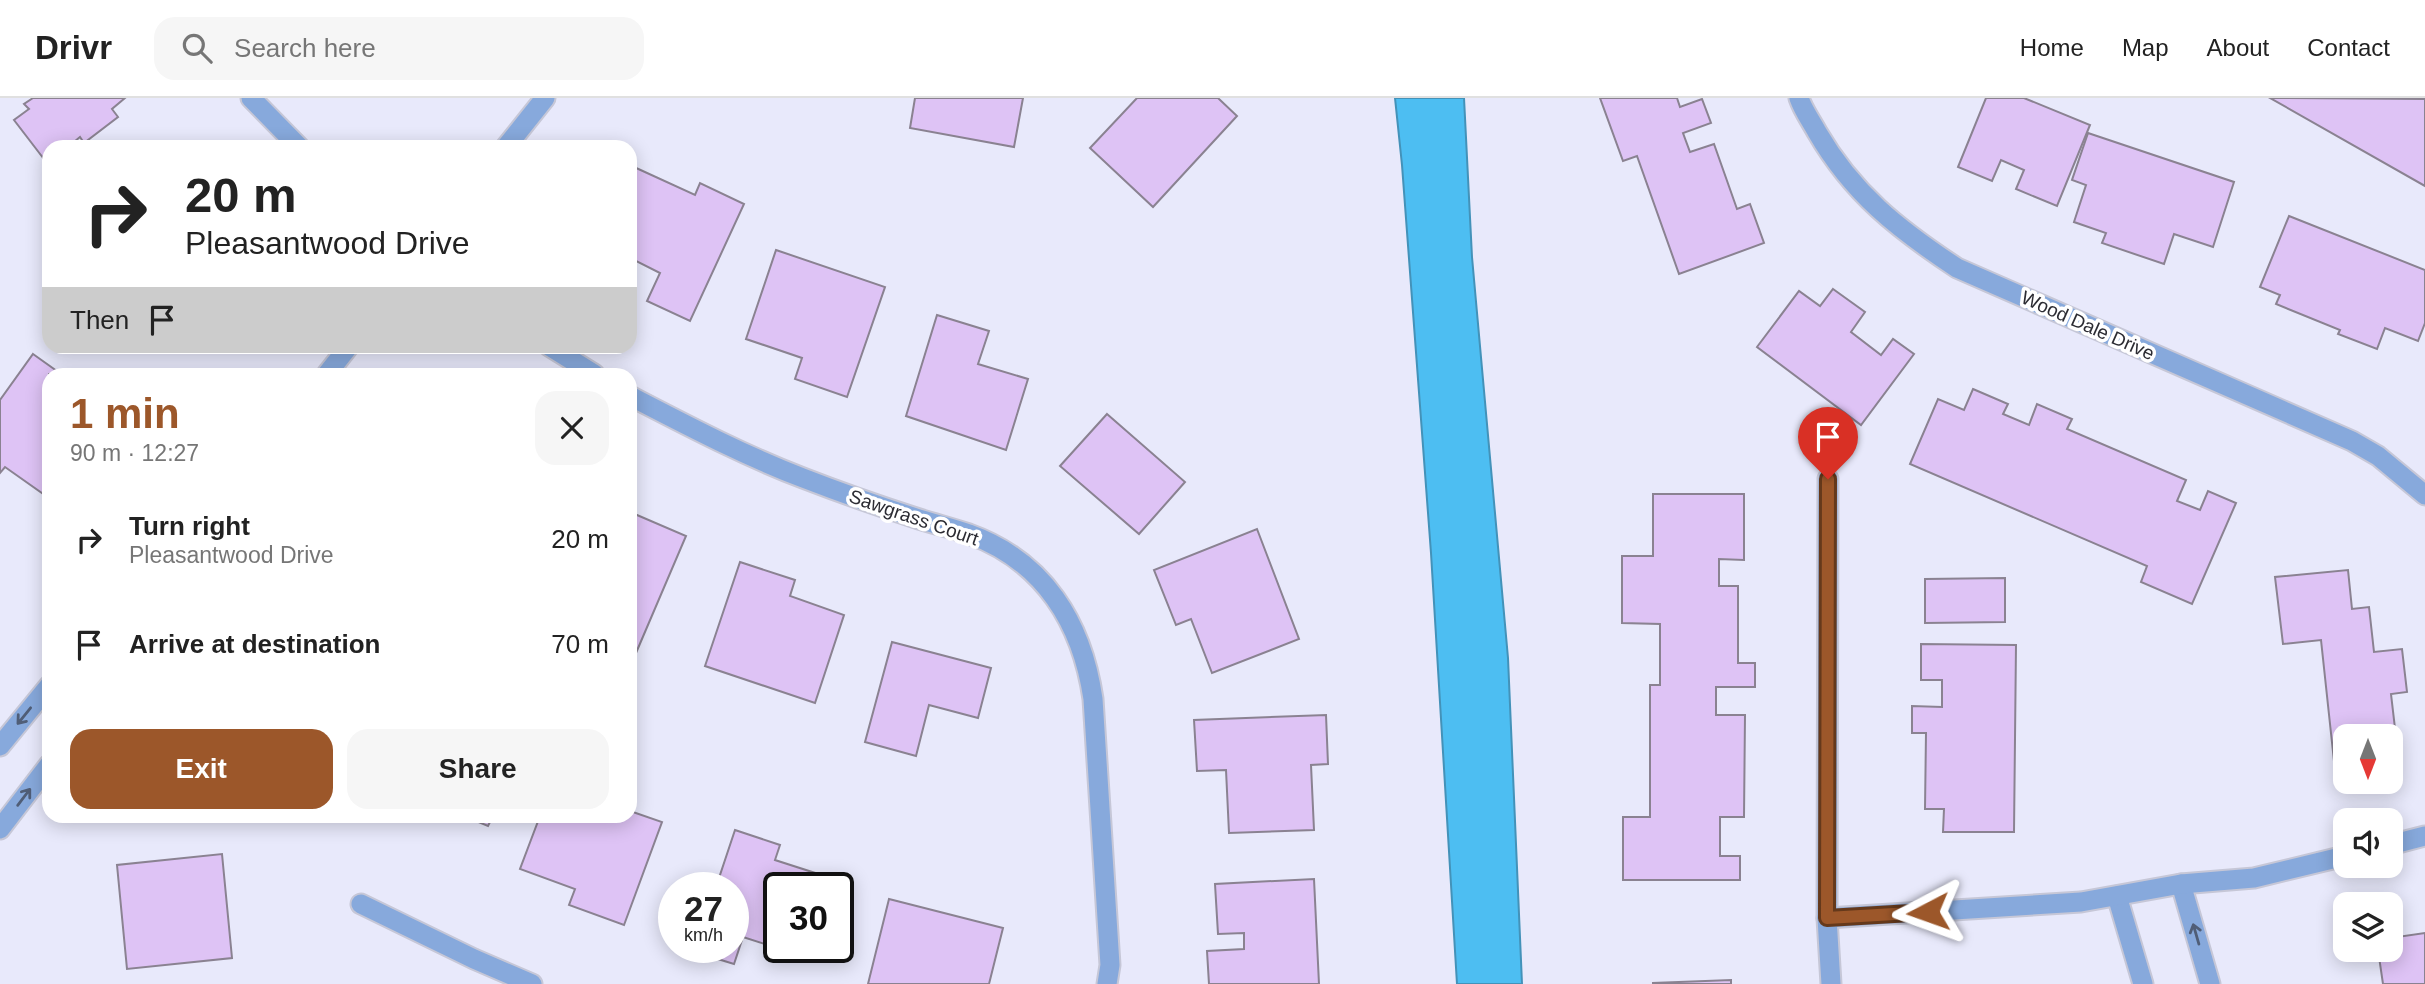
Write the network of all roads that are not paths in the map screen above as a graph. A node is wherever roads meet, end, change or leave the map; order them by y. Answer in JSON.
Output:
{"nodes":[{"id":1,"x":251,"y":98,"type":"edge"},
{"id":2,"x":545,"y":98,"type":"edge"},
{"id":3,"x":1799,"y":98,"type":"edge"},
{"id":4,"x":292,"y":140,"type":"edge"},
{"id":5,"x":512,"y":140,"type":"edge"},
{"id":6,"x":343,"y":354,"type":"edge"},
{"id":7,"x":562,"y":354,"type":"edge"},
{"id":8,"x":332,"y":368,"type":"edge"},
{"id":9,"x":584,"y":368,"type":"edge"},
{"id":10,"x":637,"y":400,"type":"edge"},
{"id":11,"x":1828,"y":479,"type":"dead end"},
{"id":12,"x":2425,"y":495,"type":"edge"},
{"id":13,"x":42,"y":695,"type":"edge"},
{"id":14,"x":0,"y":747,"type":"edge"},
{"id":15,"x":42,"y":774,"type":"edge"},
{"id":16,"x":0,"y":829,"type":"edge"},
{"id":17,"x":2425,"y":836,"type":"edge"},
{"id":18,"x":2403,"y":842,"type":"edge"},
{"id":19,"x":2333,"y":859,"type":"edge"},
{"id":20,"x":2181,"y":884,"type":"junction"},
{"id":21,"x":2117,"y":896,"type":"junction"},
{"id":22,"x":361,"y":904,"type":"dead end"},
{"id":23,"x":1827,"y":918,"type":"junction"},
{"id":24,"x":532,"y":984,"type":"edge"},
{"id":25,"x":1107,"y":984,"type":"edge"},
{"id":26,"x":1830,"y":984,"type":"edge"},
{"id":27,"x":2143,"y":984,"type":"edge"},
{"id":28,"x":2210,"y":984,"type":"edge"}],
"edges":[{"from":1,"to":4,"type":"street"},
{"from":2,"to":5,"type":"street"},
{"from":3,"to":12,"type":"street","name":"Wood Dale Drive"},
{"from":6,"to":8,"type":"street"},
{"from":7,"to":9,"type":"street"},
{"from":10,"to":25,"type":"street","name":"Sawgrass Court"},
{"from":11,"to":23,"type":"street"},
{"from":13,"to":14,"type":"street","one_way":true},
{"from":16,"to":15,"type":"street","one_way":true},
{"from":17,"to":18,"type":"street"},
{"from":19,"to":20,"type":"street"},
{"from":20,"to":21,"type":"street"},
{"from":28,"to":20,"type":"street","one_way":true},
{"from":21,"to":23,"type":"street"},
{"from":21,"to":27,"type":"street"},
{"from":22,"to":24,"type":"street"},
{"from":23,"to":26,"type":"street"}]}
